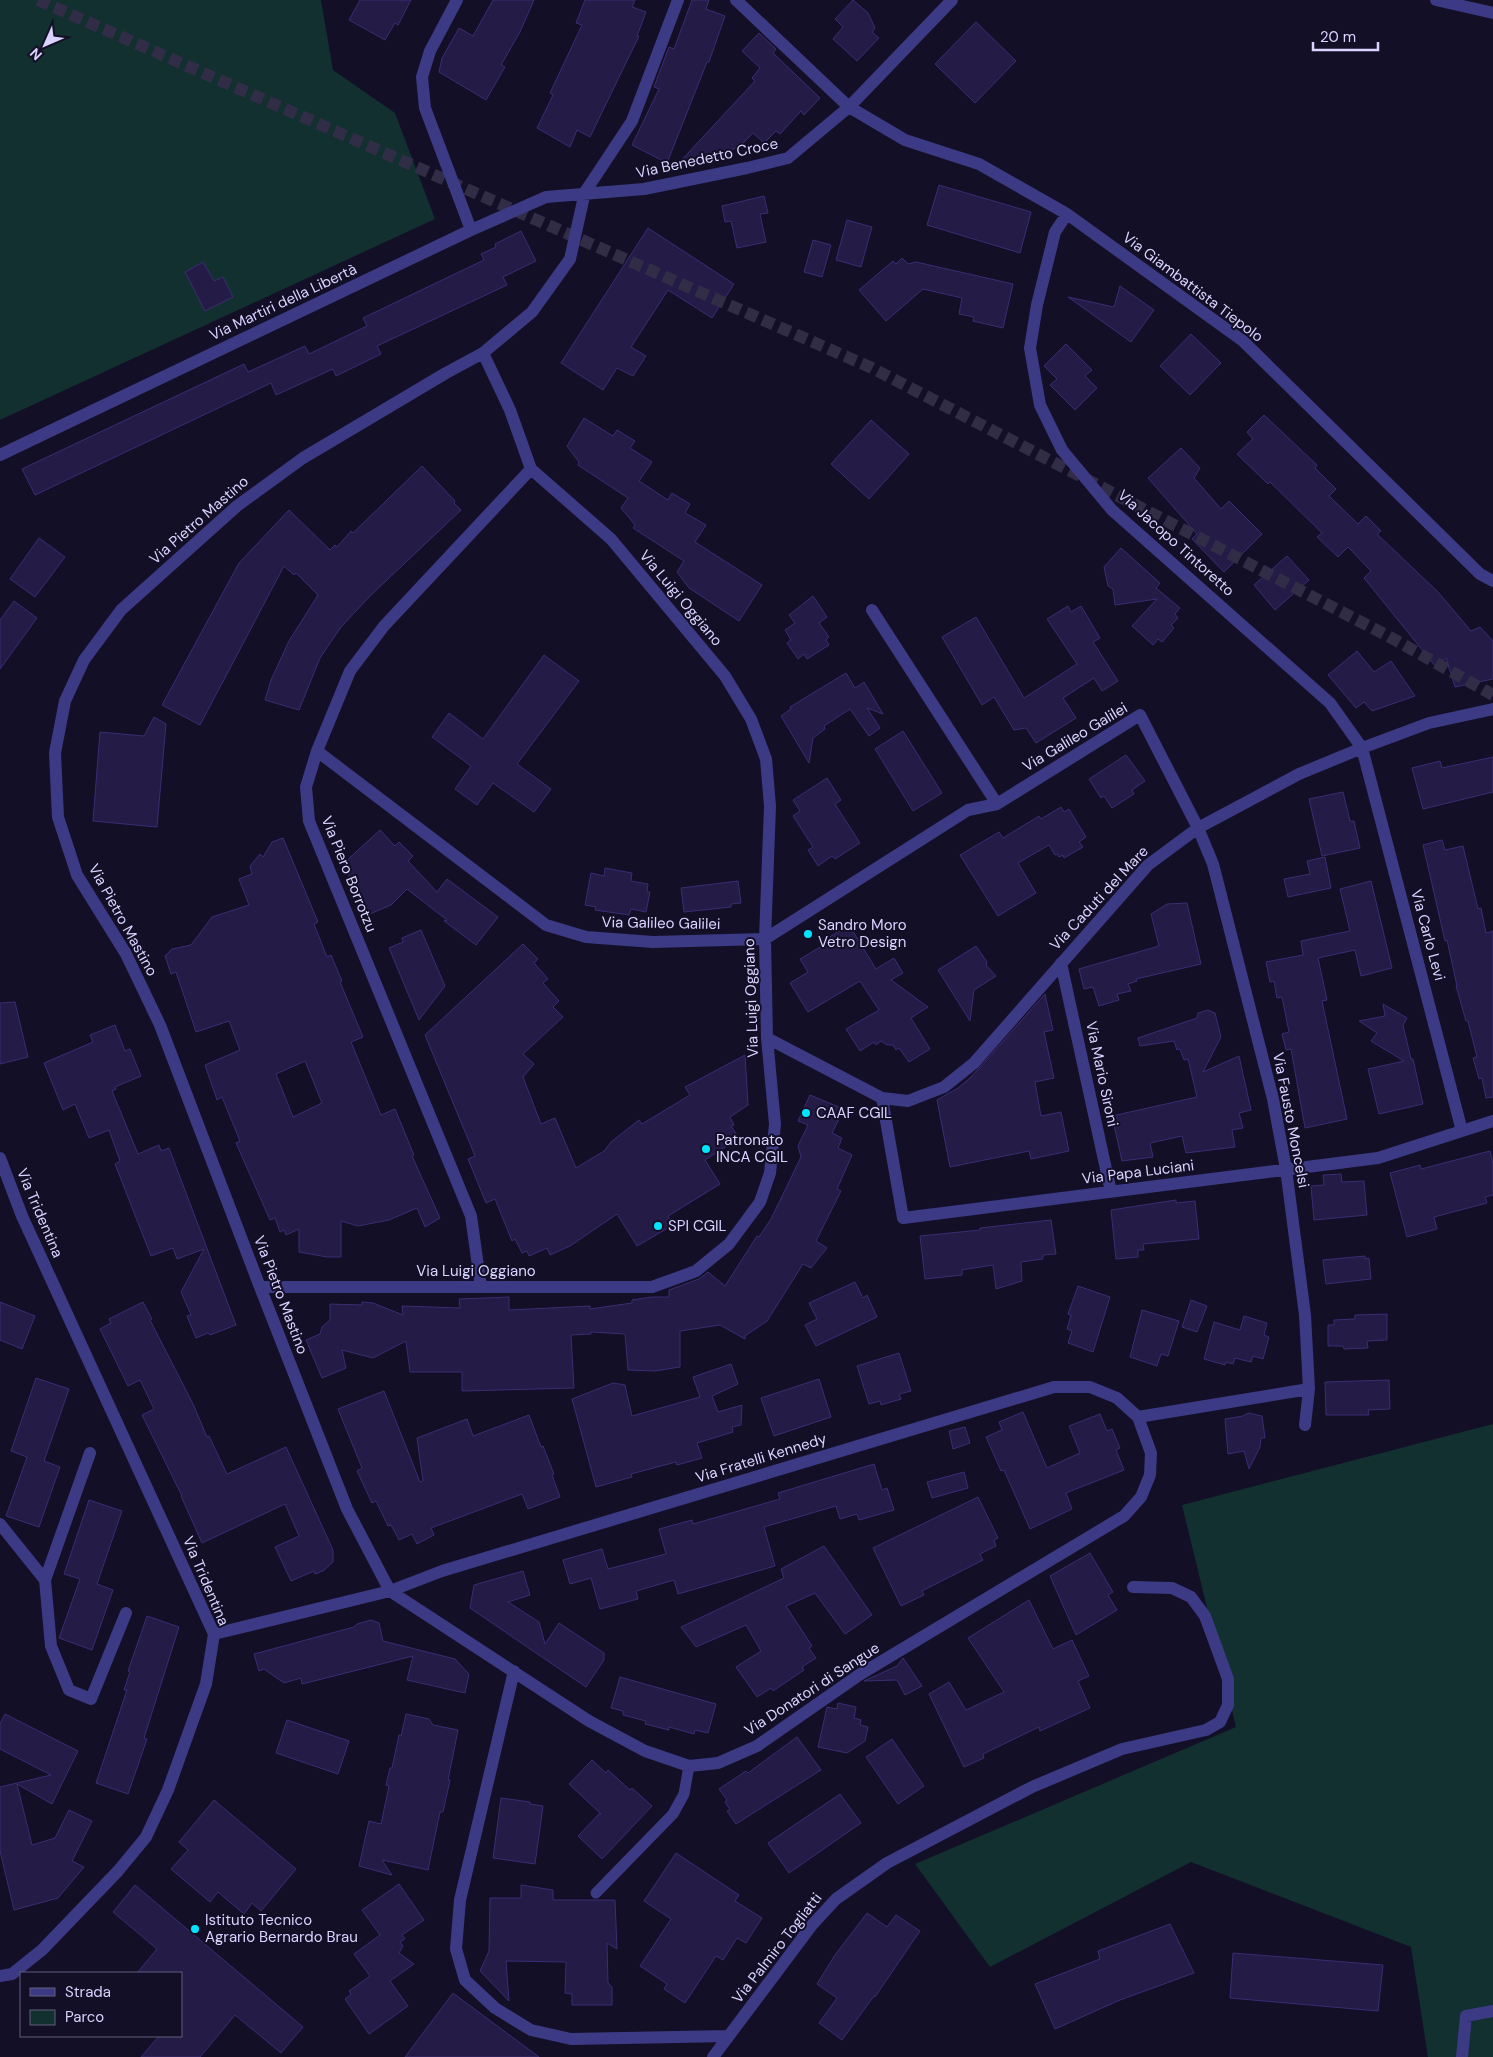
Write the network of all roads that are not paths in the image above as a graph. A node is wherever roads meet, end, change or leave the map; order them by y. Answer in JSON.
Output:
{"nodes":[{"id":1,"x":457,"y":0,"type":"edge"},
{"id":2,"x":678,"y":0,"type":"edge"},
{"id":3,"x":736,"y":0,"type":"edge"},
{"id":4,"x":952,"y":0,"type":"edge"},
{"id":5,"x":1436,"y":0,"type":"edge"},
{"id":6,"x":1493,"y":13,"type":"edge"},
{"id":7,"x":849,"y":107,"type":"junction"},
{"id":8,"x":585,"y":192,"type":"junction"},
{"id":9,"x":1068,"y":214,"type":"junction"},
{"id":10,"x":471,"y":230,"type":"junction"},
{"id":11,"x":483,"y":354,"type":"junction"},
{"id":12,"x":0,"y":455,"type":"edge"},
{"id":13,"x":531,"y":469,"type":"junction"},
{"id":14,"x":1493,"y":581,"type":"edge"},
{"id":15,"x":872,"y":610,"type":"dead end"},
{"id":16,"x":1493,"y":709,"type":"edge"},
{"id":17,"x":1362,"y":748,"type":"junction"},
{"id":18,"x":317,"y":752,"type":"junction"},
{"id":19,"x":998,"y":804,"type":"junction"},
{"id":20,"x":1198,"y":828,"type":"junction"},
{"id":21,"x":765,"y":939,"type":"junction"},
{"id":22,"x":1061,"y":963,"type":"junction"},
{"id":23,"x":767,"y":1038,"type":"junction"},
{"id":24,"x":882,"y":1098,"type":"junction"},
{"id":25,"x":1493,"y":1121,"type":"edge"},
{"id":26,"x":1462,"y":1130,"type":"junction"},
{"id":27,"x":0,"y":1158,"type":"edge"},
{"id":28,"x":1286,"y":1169,"type":"junction"},
{"id":29,"x":1112,"y":1192,"type":"junction"},
{"id":30,"x":260,"y":1287,"type":"junction"},
{"id":31,"x":481,"y":1287,"type":"junction"},
{"id":32,"x":1309,"y":1389,"type":"junction"},
{"id":33,"x":1138,"y":1416,"type":"junction"},
{"id":34,"x":1305,"y":1426,"type":"dead end"},
{"id":35,"x":90,"y":1453,"type":"dead end"},
{"id":36,"x":0,"y":1524,"type":"edge"},
{"id":37,"x":45,"y":1580,"type":"junction"},
{"id":38,"x":1133,"y":1586,"type":"dead end"},
{"id":39,"x":390,"y":1591,"type":"junction"},
{"id":40,"x":126,"y":1613,"type":"dead end"},
{"id":41,"x":214,"y":1634,"type":"junction"},
{"id":42,"x":514,"y":1671,"type":"junction"},
{"id":43,"x":689,"y":1766,"type":"junction"},
{"id":44,"x":596,"y":1893,"type":"dead end"},
{"id":45,"x":0,"y":1976,"type":"edge"},
{"id":46,"x":1493,"y":2011,"type":"edge"},
{"id":47,"x":728,"y":2036,"type":"junction"},
{"id":48,"x":713,"y":2057,"type":"edge"},
{"id":49,"x":1462,"y":2057,"type":"edge"}],
"edges":[{"from":1,"to":10,"type":"street"},
{"from":2,"to":8,"type":"street"},
{"from":3,"to":7,"type":"street","name":"Via Giambattista Tiepolo"},
{"from":4,"to":7,"type":"street","name":"Via Benedetto Croce"},
{"from":5,"to":6,"type":"street"},
{"from":7,"to":8,"type":"street","name":"Via Benedetto Croce"},
{"from":7,"to":9,"type":"street","name":"Via Giambattista Tiepolo"},
{"from":8,"to":10,"type":"street","name":"Via Martiri della Libertà"},
{"from":8,"to":11,"type":"street","name":"Via Pietro Mastino"},
{"from":9,"to":14,"type":"street","name":"Via Giambattista Tiepolo"},
{"from":9,"to":17,"type":"street","name":"Via Jacopo Tintoretto"},
{"from":10,"to":12,"type":"street","name":"Via Martiri della Libertà"},
{"from":11,"to":13,"type":"street","name":"Via Luigi Oggiano"},
{"from":11,"to":30,"type":"street","name":"Via Pietro Mastino"},
{"from":13,"to":18,"type":"street","name":"Via Piero Borrotzu"},
{"from":13,"to":21,"type":"street","name":"Via Luigi Oggiano"},
{"from":15,"to":19,"type":"street"},
{"from":16,"to":17,"type":"street","name":"Via Caduti del Mare"},
{"from":17,"to":20,"type":"street","name":"Via Caduti del Mare"},
{"from":17,"to":26,"type":"street","name":"Via Carlo Levi"},
{"from":18,"to":21,"type":"street","name":"Via Galileo Galilei"},
{"from":18,"to":31,"type":"street","name":"Via Piero Borrotzu"},
{"from":19,"to":20,"type":"street","name":"Via Galileo Galilei"},
{"from":19,"to":21,"type":"street","name":"Via Galileo Galilei"},
{"from":20,"to":22,"type":"street","name":"Via Caduti del Mare"},
{"from":20,"to":28,"type":"street","name":"Via Fausto Moncelsi"},
{"from":21,"to":23,"type":"street","name":"Via Luigi Oggiano"},
{"from":22,"to":24,"type":"street","name":"Via Caduti del Mare"},
{"from":22,"to":29,"type":"street","name":"Via Mario Sironi"},
{"from":23,"to":24,"type":"street","name":"Via Caduti del Mare"},
{"from":23,"to":31,"type":"street","name":"Via Luigi Oggiano"},
{"from":24,"to":29,"type":"street","name":"Via Papa Luciani"},
{"from":25,"to":26,"type":"street","name":"Via Papa Luciani"},
{"from":26,"to":28,"type":"street","name":"Via Papa Luciani"},
{"from":27,"to":41,"type":"street","name":"Via Tridentina"},
{"from":28,"to":29,"type":"street","name":"Via Papa Luciani"},
{"from":28,"to":32,"type":"street","name":"Via Fausto Moncelsi"},
{"from":30,"to":31,"type":"street","name":"Via Luigi Oggiano"},
{"from":30,"to":39,"type":"street","name":"Via Pietro Mastino"},
{"from":32,"to":33,"type":"street"},
{"from":32,"to":34,"type":"street","name":"Via Fausto Moncelsi"},
{"from":33,"to":39,"type":"street","name":"Via Fratelli Kennedy"},
{"from":33,"to":43,"type":"street","name":"Via Donatori di Sangue"},
{"from":35,"to":37,"type":"street"},
{"from":36,"to":37,"type":"street"},
{"from":37,"to":40,"type":"street"},
{"from":38,"to":47,"type":"street","name":"Via Palmiro Togliatti"},
{"from":39,"to":41,"type":"street","name":"Via Fratelli Kennedy"},
{"from":39,"to":42,"type":"street","name":"Via Donatori di Sangue"},
{"from":41,"to":45,"type":"street","name":"Via Tridentina"},
{"from":42,"to":43,"type":"street","name":"Via Donatori di Sangue"},
{"from":42,"to":47,"type":"street"},
{"from":43,"to":44,"type":"lane"},
{"from":46,"to":49,"type":"street"},
{"from":47,"to":48,"type":"street","name":"Via Palmiro Togliatti"}]}
